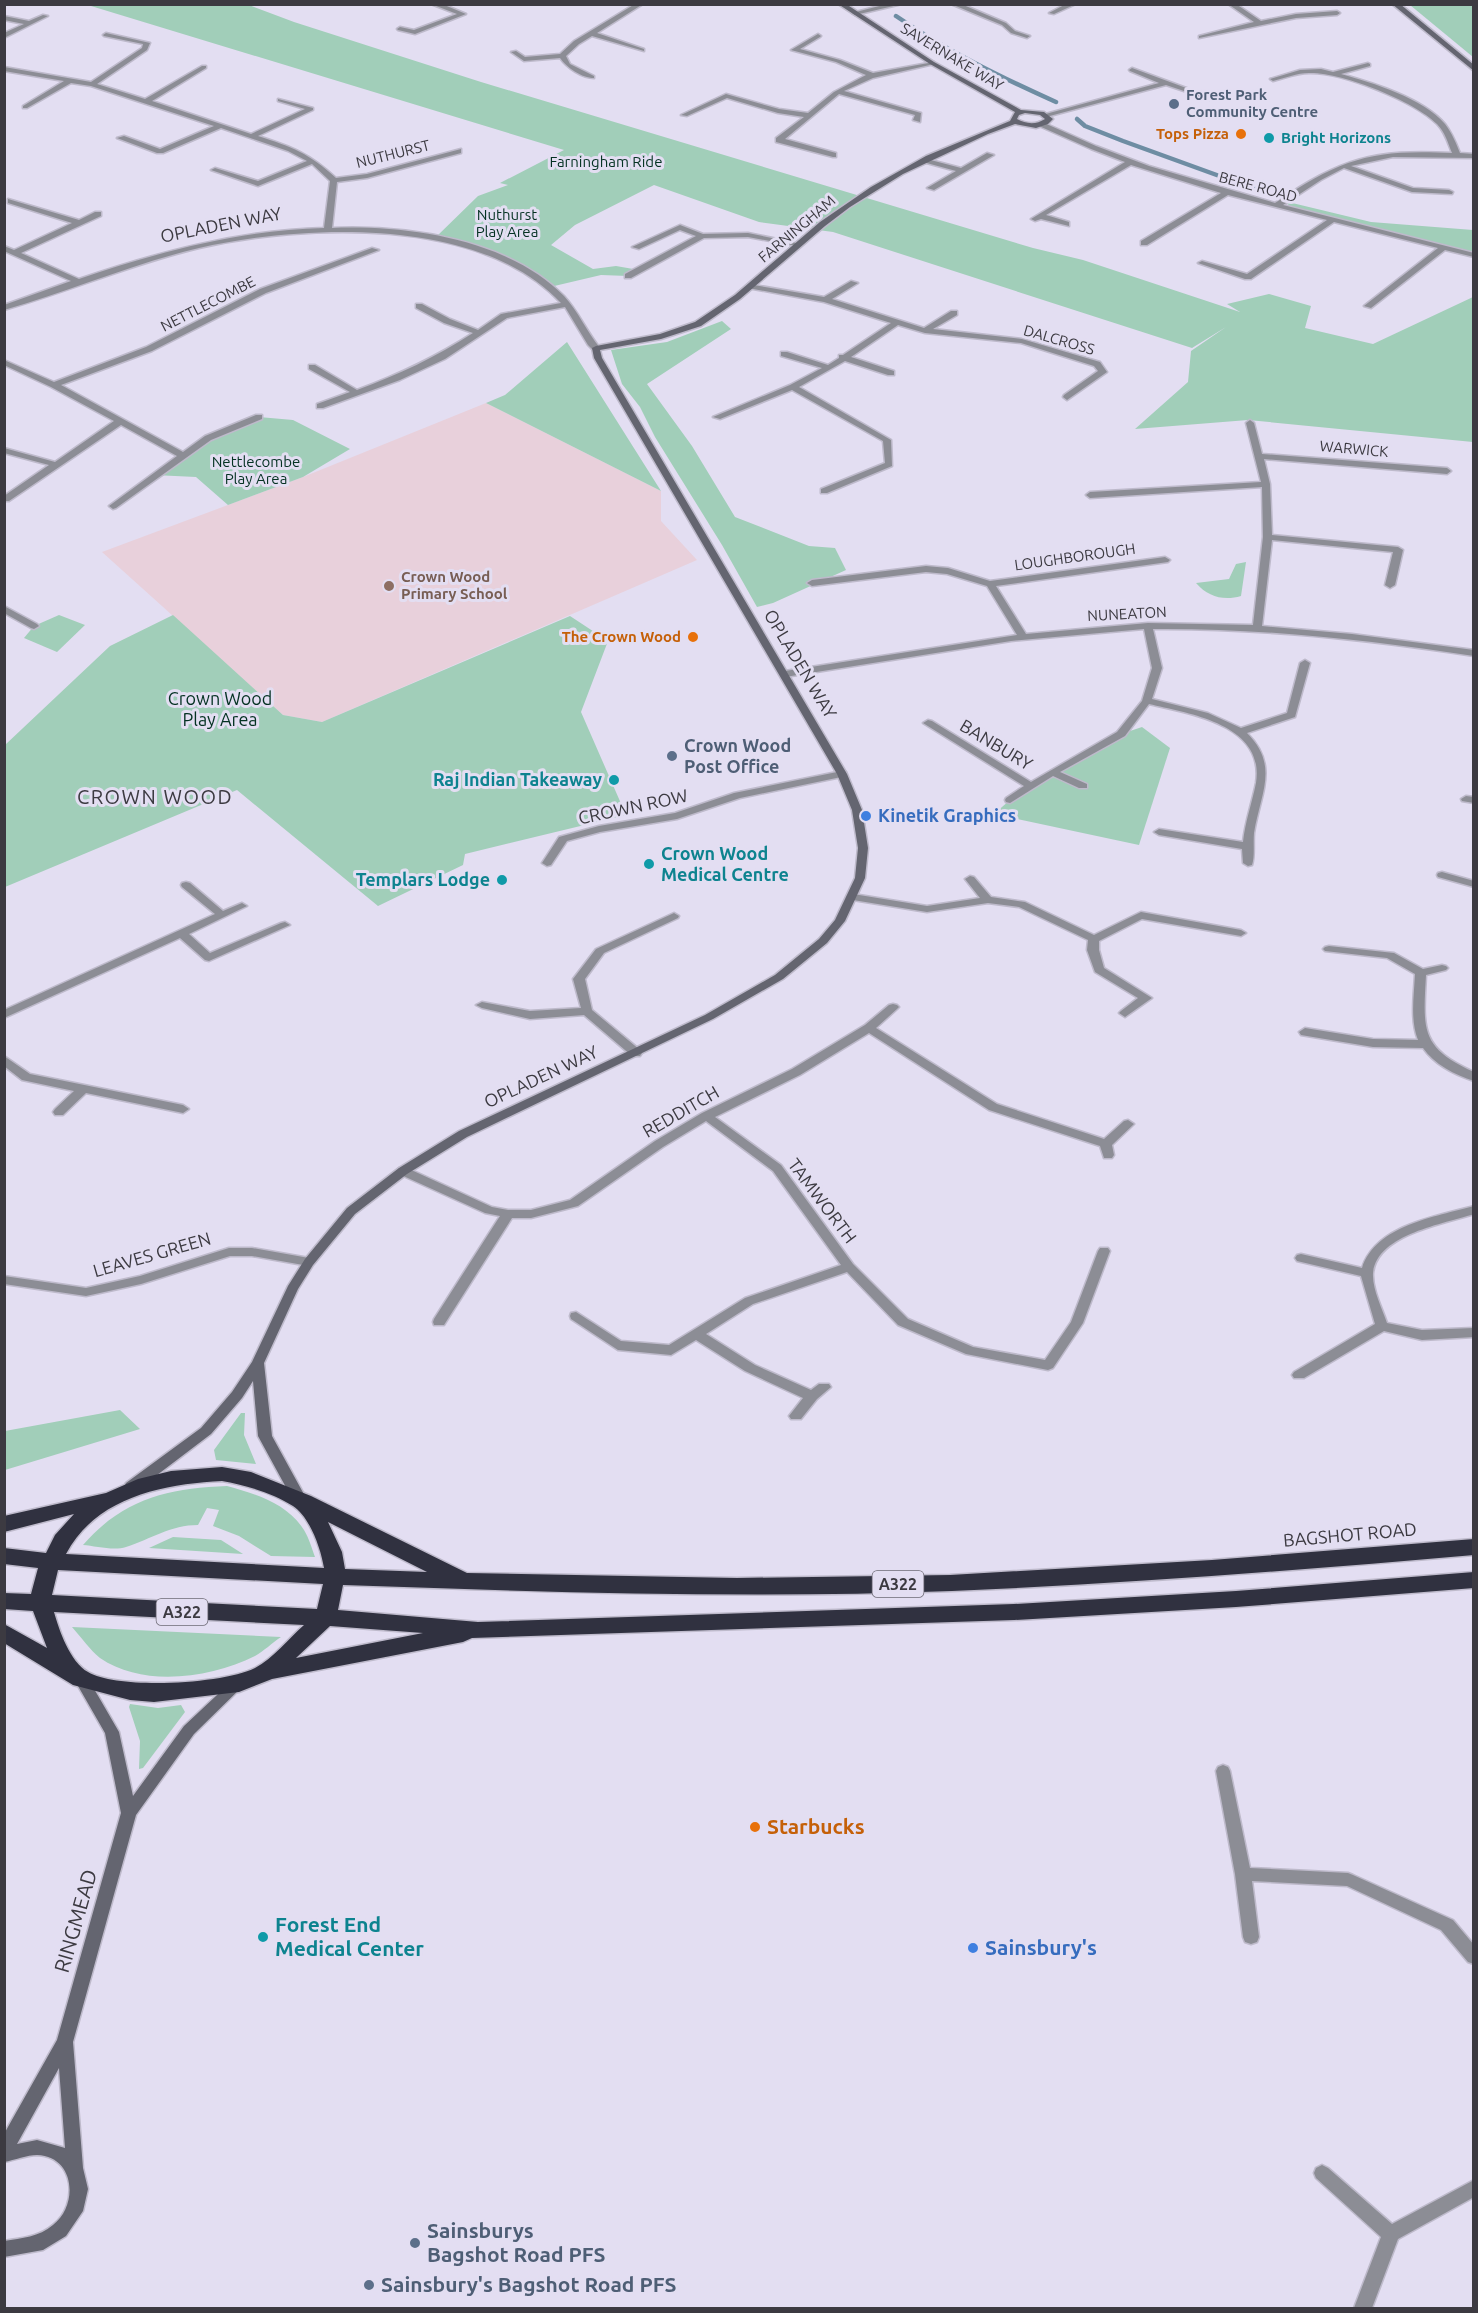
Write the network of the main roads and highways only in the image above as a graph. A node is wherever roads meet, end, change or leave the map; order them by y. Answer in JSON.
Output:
{"nodes":[{"id":1,"x":120,"y":1493,"type":"junction"},
{"id":2,"x":301,"y":1499,"type":"junction"},
{"id":3,"x":4,"y":1524,"type":"edge"},
{"id":4,"x":1473,"y":1547,"type":"edge"},
{"id":5,"x":4,"y":1556,"type":"edge"},
{"id":6,"x":51,"y":1560,"type":"junction"},
{"id":7,"x":335,"y":1576,"type":"junction"},
{"id":8,"x":1473,"y":1580,"type":"edge"},
{"id":9,"x":465,"y":1581,"type":"junction"},
{"id":10,"x":4,"y":1601,"type":"edge"},
{"id":11,"x":40,"y":1604,"type":"junction"},
{"id":12,"x":324,"y":1618,"type":"junction"},
{"id":13,"x":478,"y":1630,"type":"junction"},
{"id":14,"x":4,"y":1632,"type":"edge"},
{"id":15,"x":265,"y":1673,"type":"junction"},
{"id":16,"x":79,"y":1678,"type":"junction"}],
"edges":[{"from":1,"to":2,"type":"highway"},
{"from":1,"to":3,"type":"highway"},
{"from":1,"to":6,"type":"highway"},
{"from":2,"to":7,"type":"highway"},
{"from":2,"to":9,"type":"highway","number":"A322"},
{"from":4,"to":9,"type":"highway","name":"BAGSHOT ROAD","number":"A322"},
{"from":5,"to":6,"type":"highway","number":"A322"},
{"from":6,"to":7,"type":"highway","number":"A322"},
{"from":6,"to":11,"type":"highway"},
{"from":7,"to":9,"type":"highway","number":"A322"},
{"from":7,"to":12,"type":"highway"},
{"from":8,"to":13,"type":"highway","number":"A322"},
{"from":10,"to":11,"type":"highway","number":"A322"},
{"from":11,"to":12,"type":"highway","number":"A322"},
{"from":11,"to":16,"type":"highway"},
{"from":12,"to":13,"type":"highway","number":"A322"},
{"from":12,"to":15,"type":"highway"},
{"from":13,"to":15,"type":"highway","number":"A322"},
{"from":14,"to":16,"type":"highway"},
{"from":15,"to":16,"type":"highway"}]}
